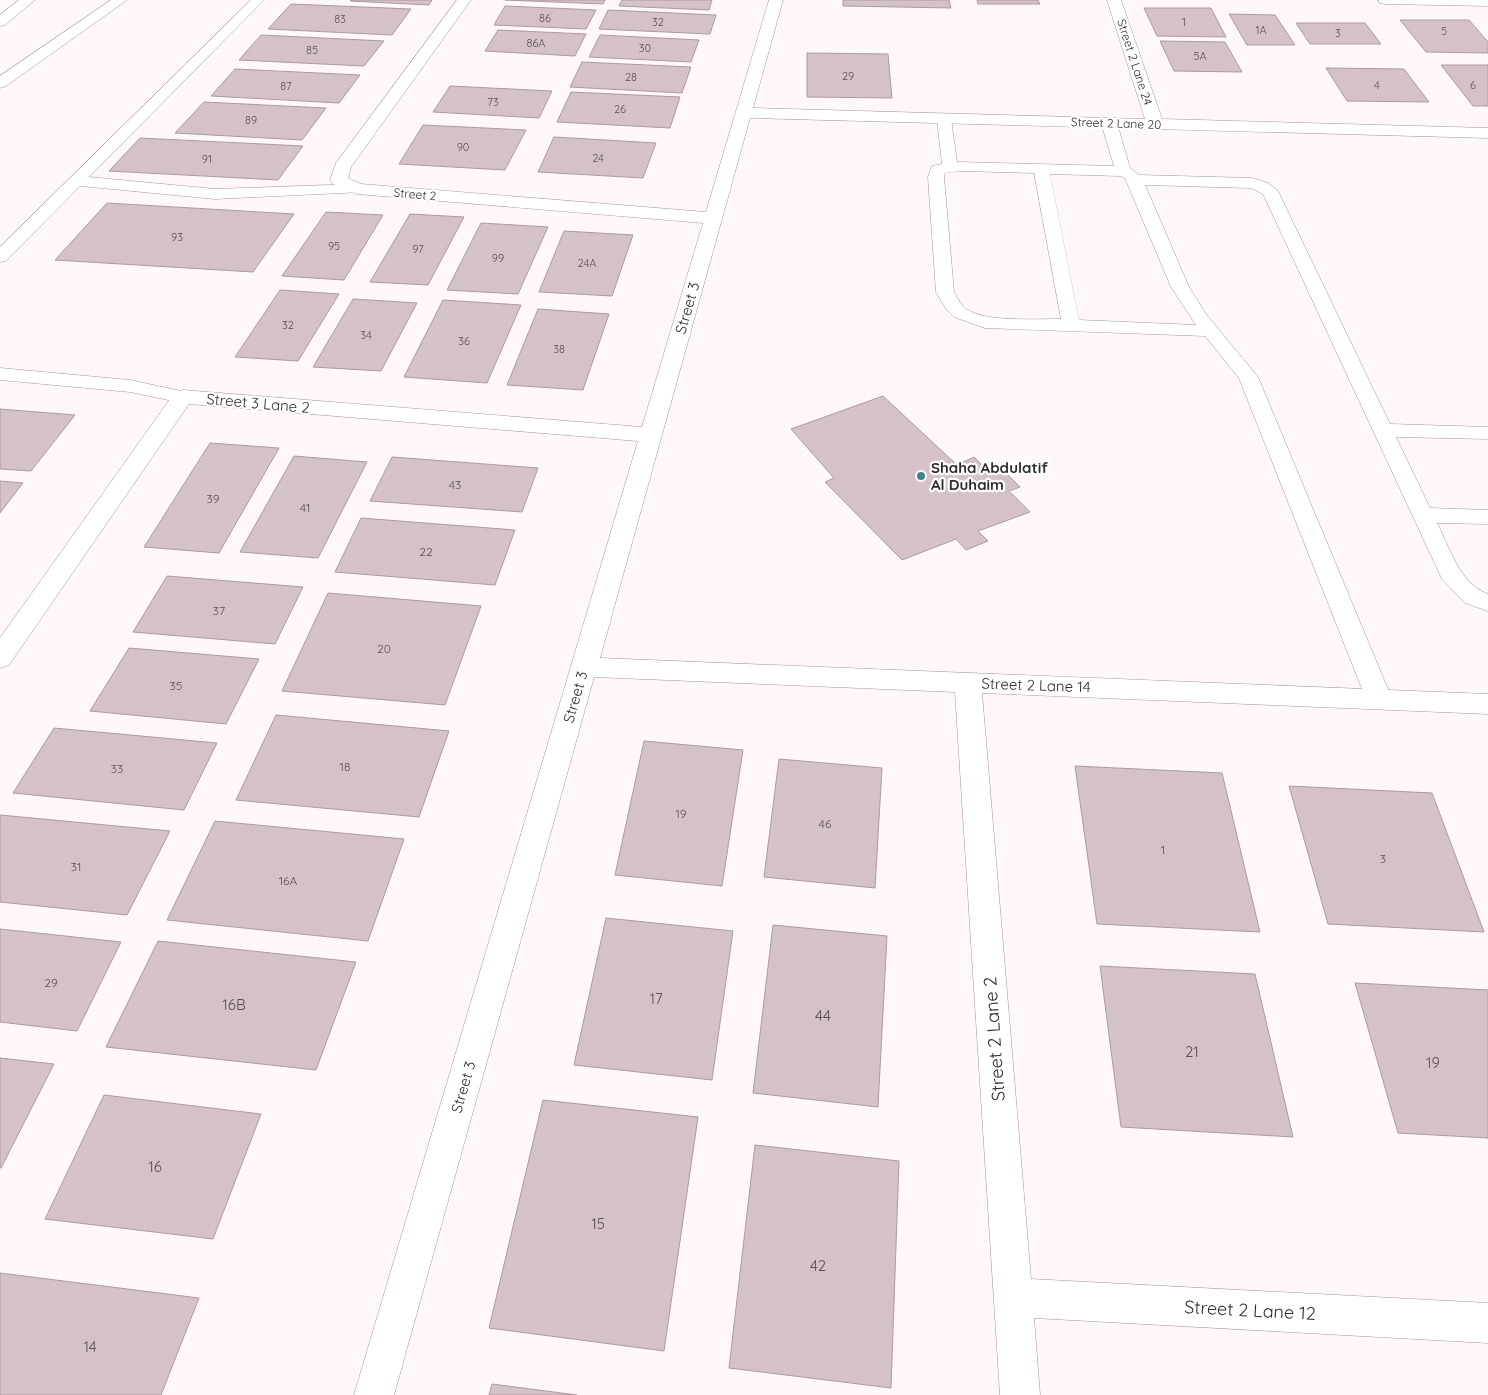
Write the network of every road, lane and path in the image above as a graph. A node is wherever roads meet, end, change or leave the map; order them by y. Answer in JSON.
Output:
{"nodes":[{"id":1,"x":28,"y":0,"type":"edge"},
{"id":2,"x":120,"y":0,"type":"edge"},
{"id":3,"x":258,"y":0,"type":"edge"},
{"id":4,"x":464,"y":0,"type":"edge"},
{"id":5,"x":776,"y":0,"type":"edge"},
{"id":6,"x":1114,"y":0,"type":"edge"},
{"id":7,"x":1385,"y":0,"type":"edge"},
{"id":8,"x":1488,"y":2,"type":"edge"},
{"id":9,"x":0,"y":22,"type":"edge"},
{"id":10,"x":0,"y":83,"type":"edge"},
{"id":11,"x":743,"y":113,"type":"junction"},
{"id":12,"x":944,"y":119,"type":"junction"},
{"id":13,"x":1109,"y":123,"type":"junction"},
{"id":14,"x":1155,"y":124,"type":"junction"},
{"id":15,"x":1488,"y":133,"type":"edge"},
{"id":16,"x":950,"y":166,"type":"junction"},
{"id":17,"x":1041,"y":169,"type":"junction"},
{"id":18,"x":1129,"y":176,"type":"junction"},
{"id":19,"x":76,"y":181,"type":"junction"},
{"id":20,"x":357,"y":189,"type":"junction"},
{"id":21,"x":713,"y":218,"type":"junction"},
{"id":22,"x":0,"y":257,"type":"edge"},
{"id":23,"x":1071,"y":326,"type":"junction"},
{"id":24,"x":1210,"y":331,"type":"junction"},
{"id":25,"x":0,"y":374,"type":"edge"},
{"id":26,"x":183,"y":397,"type":"junction"},
{"id":27,"x":1383,"y":430,"type":"junction"},
{"id":28,"x":1488,"y":433,"type":"edge"},
{"id":29,"x":650,"y":435,"type":"junction"},
{"id":30,"x":1423,"y":515,"type":"junction"},
{"id":31,"x":1488,"y":517,"type":"edge"},
{"id":32,"x":1488,"y":602,"type":"edge"},
{"id":33,"x":0,"y":658,"type":"edge"},
{"id":34,"x":584,"y":666,"type":"junction"},
{"id":35,"x":968,"y":682,"type":"junction"},
{"id":36,"x":1379,"y":700,"type":"junction"},
{"id":37,"x":1488,"y":704,"type":"edge"},
{"id":38,"x":1013,"y":1297,"type":"junction"},
{"id":39,"x":1488,"y":1323,"type":"edge"},
{"id":40,"x":374,"y":1395,"type":"edge"},
{"id":41,"x":1020,"y":1395,"type":"edge"}],
"edges":[{"from":1,"to":9,"type":"main road"},
{"from":2,"to":10,"type":"main road"},
{"from":3,"to":19,"type":"lane"},
{"from":4,"to":20,"type":"main road"},
{"from":5,"to":11,"type":"main road","name":"Street 3"},
{"from":6,"to":14,"type":"main road","name":"Street 2 Lane 24"},
{"from":7,"to":8,"type":"main road"},
{"from":11,"to":12,"type":"main road","name":"Street 2 Lane 20"},
{"from":11,"to":21,"type":"main road","name":"Street 3"},
{"from":12,"to":13,"type":"main road","name":"Street 2 Lane 20"},
{"from":12,"to":16,"type":"lane"},
{"from":13,"to":14,"type":"main road","name":"Street 2 Lane 20"},
{"from":13,"to":18,"type":"lane"},
{"from":14,"to":15,"type":"main road","name":"Street 2 Lane 20"},
{"from":16,"to":17,"type":"lane"},
{"from":16,"to":23,"type":"lane"},
{"from":17,"to":18,"type":"lane"},
{"from":17,"to":23,"type":"lane"},
{"from":18,"to":24,"type":"lane"},
{"from":18,"to":27,"type":"lane"},
{"from":19,"to":20,"type":"lane"},
{"from":19,"to":22,"type":"lane"},
{"from":20,"to":21,"type":"main road","name":"Street 2"},
{"from":21,"to":29,"type":"main road","name":"Street 3"},
{"from":23,"to":24,"type":"lane"},
{"from":24,"to":36,"type":"lane"},
{"from":25,"to":26,"type":"lane"},
{"from":26,"to":29,"type":"main road","name":"Street 3 Lane 2"},
{"from":26,"to":33,"type":"main road"},
{"from":27,"to":28,"type":"lane"},
{"from":27,"to":30,"type":"lane"},
{"from":29,"to":34,"type":"main road","name":"Street 3"},
{"from":30,"to":31,"type":"lane"},
{"from":30,"to":32,"type":"lane"},
{"from":34,"to":35,"type":"main road","name":"Street 2 Lane 14"},
{"from":34,"to":40,"type":"main road","name":"Street 3"},
{"from":35,"to":36,"type":"main road","name":"Street 2 Lane 14"},
{"from":35,"to":38,"type":"main road","name":"Street 2 Lane 2"},
{"from":36,"to":37,"type":"main road","name":"Street 2 Lane 14"},
{"from":38,"to":39,"type":"main road","name":"Street 2 Lane 12"},
{"from":38,"to":41,"type":"main road","name":"Street 2 Lane 2"}]}
